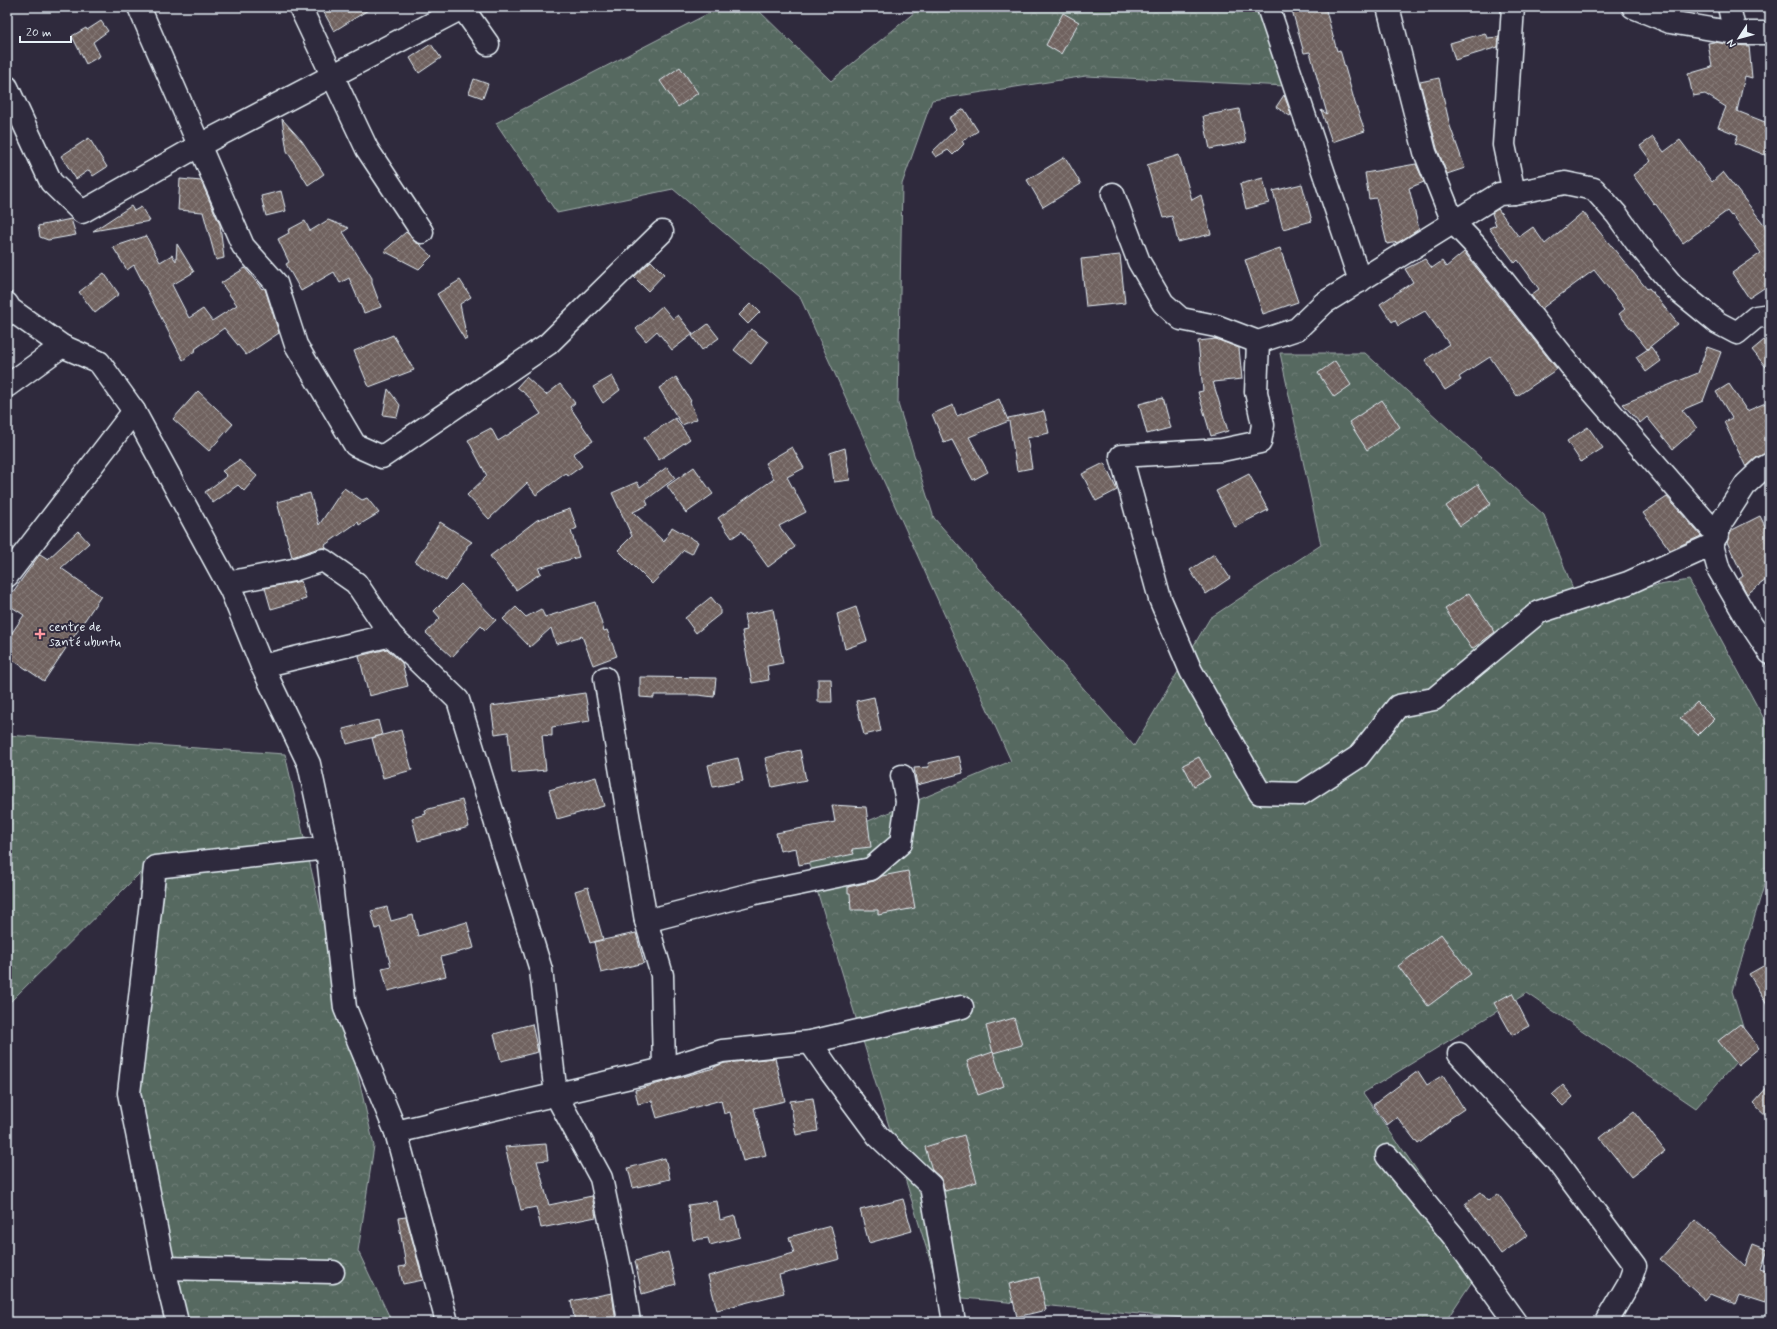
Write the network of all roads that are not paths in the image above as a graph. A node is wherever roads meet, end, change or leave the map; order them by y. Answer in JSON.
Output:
{"nodes":[{"id":1,"x":138,"y":7,"type":"edge"},
{"id":2,"x":300,"y":7,"type":"edge"},
{"id":3,"x":463,"y":7,"type":"edge"},
{"id":4,"x":1268,"y":7,"type":"edge"},
{"id":5,"x":1388,"y":7,"type":"edge"},
{"id":6,"x":1513,"y":7,"type":"edge"},
{"id":7,"x":1633,"y":7,"type":"edge"},
{"id":8,"x":1729,"y":7,"type":"edge"},
{"id":9,"x":1735,"y":33,"type":"junction"},
{"id":10,"x":1770,"y":33,"type":"edge"},
{"id":11,"x":488,"y":44,"type":"dead end"},
{"id":12,"x":333,"y":76,"type":"junction"},
{"id":13,"x":7,"y":87,"type":"edge"},
{"id":14,"x":200,"y":146,"type":"junction"},
{"id":15,"x":1514,"y":193,"type":"junction"},
{"id":16,"x":1113,"y":194,"type":"dead end"},
{"id":17,"x":1453,"y":222,"type":"junction"},
{"id":18,"x":422,"y":232,"type":"dead end"},
{"id":19,"x":662,"y":232,"type":"dead end"},
{"id":20,"x":1360,"y":281,"type":"junction"},
{"id":21,"x":7,"y":304,"type":"edge"},
{"id":22,"x":1770,"y":315,"type":"edge"},
{"id":23,"x":1258,"y":342,"type":"junction"},
{"id":24,"x":62,"y":346,"type":"junction"},
{"id":25,"x":7,"y":386,"type":"edge"},
{"id":26,"x":134,"y":411,"type":"junction"},
{"id":27,"x":1770,"y":464,"type":"edge"},
{"id":28,"x":1714,"y":540,"type":"junction"},
{"id":29,"x":7,"y":576,"type":"edge"},
{"id":30,"x":227,"y":583,"type":"junction"},
{"id":31,"x":392,"y":635,"type":"junction"},
{"id":32,"x":1770,"y":653,"type":"edge"},
{"id":33,"x":262,"y":666,"type":"junction"},
{"id":34,"x":605,"y":678,"type":"dead end"},
{"id":35,"x":902,"y":776,"type":"dead end"},
{"id":36,"x":327,"y":848,"type":"junction"},
{"id":37,"x":646,"y":921,"type":"junction"},
{"id":38,"x":962,"y":1006,"type":"dead end"},
{"id":39,"x":810,"y":1042,"type":"junction"},
{"id":40,"x":1459,"y":1054,"type":"dead end"},
{"id":41,"x":664,"y":1069,"type":"junction"},
{"id":42,"x":556,"y":1095,"type":"junction"},
{"id":43,"x":396,"y":1132,"type":"junction"},
{"id":44,"x":1387,"y":1156,"type":"dead end"},
{"id":45,"x":164,"y":1268,"type":"junction"},
{"id":46,"x":333,"y":1272,"type":"dead end"},
{"id":47,"x":177,"y":1322,"type":"edge"},
{"id":48,"x":447,"y":1322,"type":"edge"},
{"id":49,"x":629,"y":1322,"type":"edge"},
{"id":50,"x":954,"y":1322,"type":"edge"},
{"id":51,"x":1515,"y":1322,"type":"edge"},
{"id":52,"x":1606,"y":1322,"type":"edge"}],
"edges":[{"from":1,"to":14,"type":"street"},
{"from":2,"to":12,"type":"street"},
{"from":3,"to":11,"type":"street"},
{"from":3,"to":12,"type":"street"},
{"from":4,"to":20,"type":"street"},
{"from":5,"to":17,"type":"street"},
{"from":6,"to":15,"type":"street"},
{"from":7,"to":9,"type":"street"},
{"from":8,"to":9,"type":"street"},
{"from":9,"to":10,"type":"street"},
{"from":12,"to":14,"type":"street"},
{"from":12,"to":18,"type":"street"},
{"from":13,"to":14,"type":"street"},
{"from":14,"to":19,"type":"street"},
{"from":15,"to":17,"type":"street"},
{"from":15,"to":22,"type":"street"},
{"from":16,"to":23,"type":"street"},
{"from":17,"to":20,"type":"street"},
{"from":17,"to":28,"type":"street"},
{"from":20,"to":23,"type":"street"},
{"from":21,"to":24,"type":"street"},
{"from":23,"to":28,"type":"street"},
{"from":24,"to":25,"type":"street"},
{"from":24,"to":26,"type":"street"},
{"from":26,"to":29,"type":"street"},
{"from":26,"to":30,"type":"street"},
{"from":27,"to":28,"type":"street"},
{"from":28,"to":32,"type":"street"},
{"from":30,"to":31,"type":"street"},
{"from":30,"to":33,"type":"street"},
{"from":31,"to":33,"type":"street"},
{"from":31,"to":42,"type":"street"},
{"from":33,"to":36,"type":"street"},
{"from":34,"to":37,"type":"street"},
{"from":35,"to":37,"type":"street"},
{"from":36,"to":43,"type":"street"},
{"from":36,"to":45,"type":"street"},
{"from":37,"to":41,"type":"street"},
{"from":38,"to":39,"type":"street"},
{"from":39,"to":41,"type":"street"},
{"from":39,"to":50,"type":"street"},
{"from":40,"to":52,"type":"street"},
{"from":41,"to":42,"type":"street"},
{"from":42,"to":43,"type":"street"},
{"from":42,"to":49,"type":"street"},
{"from":43,"to":48,"type":"street"},
{"from":44,"to":51,"type":"street"},
{"from":45,"to":46,"type":"street"},
{"from":45,"to":47,"type":"street"}]}
